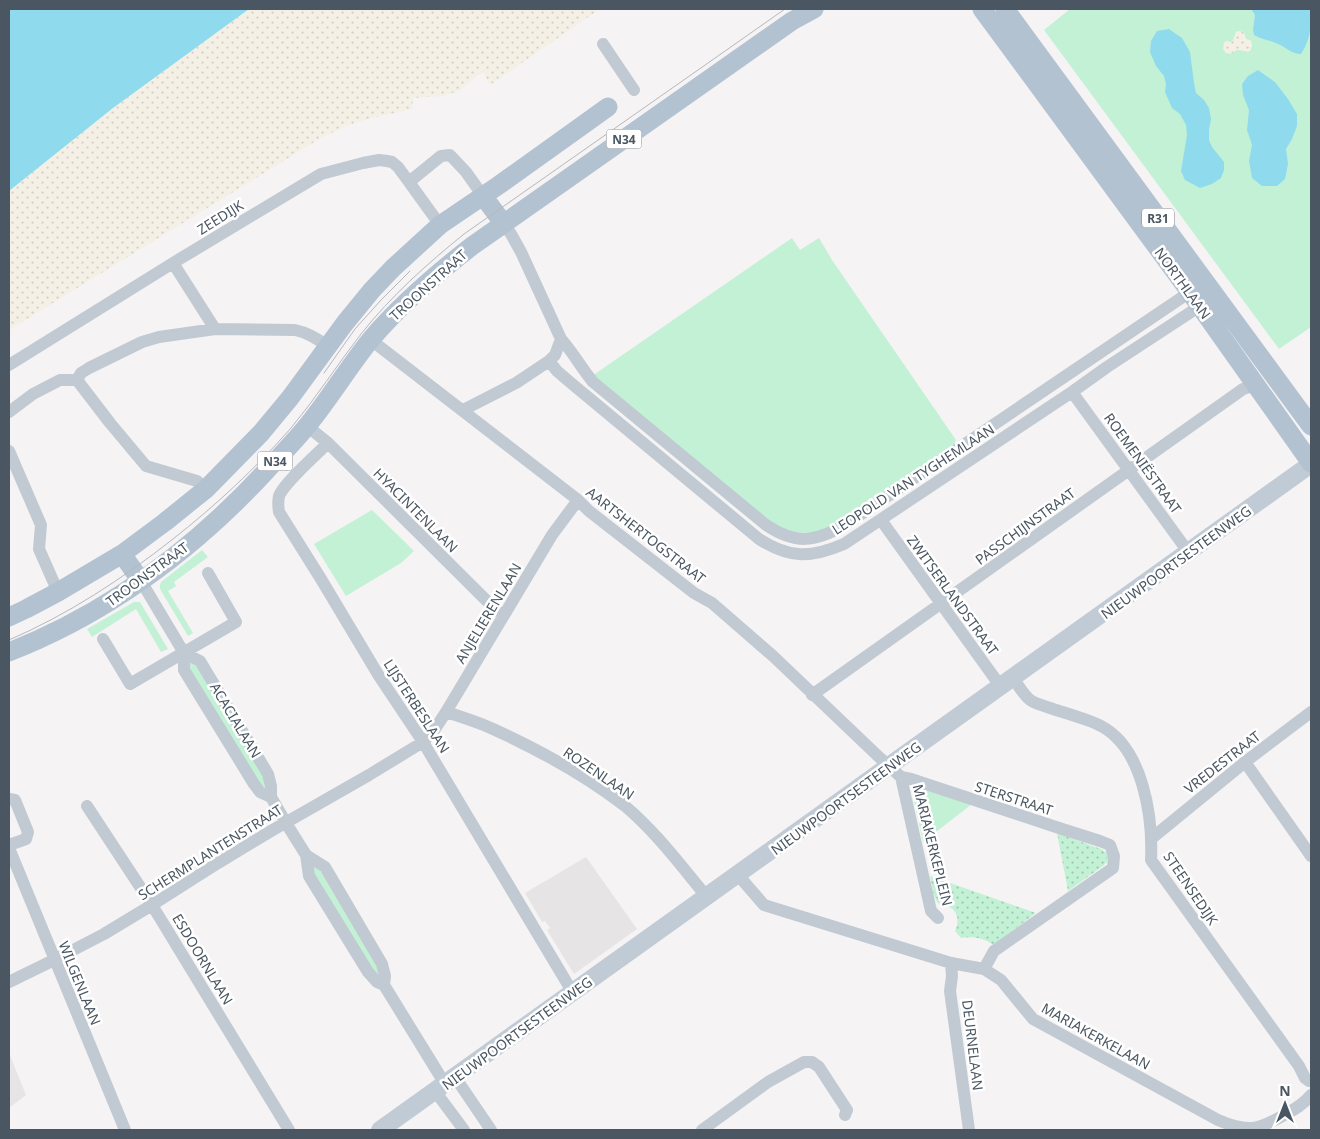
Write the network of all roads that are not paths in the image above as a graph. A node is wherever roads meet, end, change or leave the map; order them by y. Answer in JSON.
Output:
{"nodes":[{"id":1,"x":814,"y":9,"type":"edge"},
{"id":2,"x":982,"y":9,"type":"edge"},
{"id":3,"x":1005,"y":9,"type":"edge"},
{"id":4,"x":603,"y":44,"type":"dead end"},
{"id":5,"x":634,"y":90,"type":"dead end"},
{"id":6,"x":608,"y":107,"type":"dead end"},
{"id":7,"x":409,"y":182,"type":"junction"},
{"id":8,"x":483,"y":196,"type":"junction"},
{"id":9,"x":504,"y":224,"type":"junction"},
{"id":10,"x":440,"y":225,"type":"junction"},
{"id":11,"x":173,"y":263,"type":"junction"},
{"id":12,"x":1195,"y":300,"type":"junction"},
{"id":13,"x":215,"y":330,"type":"junction"},
{"id":14,"x":561,"y":338,"type":"junction"},
{"id":15,"x":371,"y":340,"type":"junction"},
{"id":16,"x":328,"y":346,"type":"junction"},
{"id":17,"x":550,"y":361,"type":"junction"},
{"id":18,"x":9,"y":365,"type":"edge"},
{"id":19,"x":77,"y":380,"type":"junction"},
{"id":20,"x":1256,"y":384,"type":"junction"},
{"id":21,"x":1072,"y":392,"type":"junction"},
{"id":22,"x":463,"y":410,"type":"junction"},
{"id":23,"x":9,"y":412,"type":"edge"},
{"id":24,"x":307,"y":426,"type":"junction"},
{"id":25,"x":1311,"y":426,"type":"edge"},
{"id":26,"x":328,"y":443,"type":"junction"},
{"id":27,"x":9,"y":450,"type":"edge"},
{"id":28,"x":1311,"y":463,"type":"edge"},
{"id":29,"x":1129,"y":470,"type":"junction"},
{"id":30,"x":206,"y":489,"type":"junction"},
{"id":31,"x":578,"y":500,"type":"junction"},
{"id":32,"x":881,"y":520,"type":"junction"},
{"id":33,"x":1188,"y":553,"type":"junction"},
{"id":34,"x":122,"y":554,"type":"junction"},
{"id":35,"x":208,"y":573,"type":"dead end"},
{"id":36,"x":141,"y":581,"type":"junction"},
{"id":37,"x":58,"y":592,"type":"junction"},
{"id":38,"x":941,"y":604,"type":"junction"},
{"id":39,"x":504,"y":615,"type":"junction"},
{"id":40,"x":9,"y":617,"type":"edge"},
{"id":41,"x":103,"y":639,"type":"dead end"},
{"id":42,"x":9,"y":652,"type":"edge"},
{"id":43,"x":184,"y":653,"type":"junction"},
{"id":44,"x":1007,"y":683,"type":"junction"},
{"id":45,"x":812,"y":695,"type":"junction"},
{"id":46,"x":446,"y":712,"type":"junction"},
{"id":47,"x":1311,"y":712,"type":"edge"},
{"id":48,"x":423,"y":742,"type":"junction"},
{"id":49,"x":1245,"y":762,"type":"junction"},
{"id":50,"x":896,"y":772,"type":"junction"},
{"id":51,"x":271,"y":797,"type":"junction"},
{"id":52,"x":9,"y":799,"type":"edge"},
{"id":53,"x":87,"y":806,"type":"dead end"},
{"id":54,"x":286,"y":823,"type":"junction"},
{"id":55,"x":1152,"y":838,"type":"junction"},
{"id":56,"x":9,"y":847,"type":"edge"},
{"id":57,"x":306,"y":855,"type":"junction"},
{"id":58,"x":1311,"y":856,"type":"edge"},
{"id":59,"x":738,"y":875,"type":"junction"},
{"id":60,"x":707,"y":897,"type":"junction"},
{"id":61,"x":152,"y":905,"type":"junction"},
{"id":62,"x":938,"y":918,"type":"dead end"},
{"id":63,"x":54,"y":960,"type":"junction"},
{"id":64,"x":951,"y":963,"type":"junction"},
{"id":65,"x":984,"y":970,"type":"junction"},
{"id":66,"x":9,"y":982,"type":"edge"},
{"id":67,"x":384,"y":985,"type":"junction"},
{"id":68,"x":573,"y":993,"type":"junction"},
{"id":69,"x":1310,"y":1077,"type":"edge"},
{"id":70,"x":445,"y":1084,"type":"junction"},
{"id":71,"x":1311,"y":1095,"type":"edge"},
{"id":72,"x":845,"y":1115,"type":"dead end"},
{"id":73,"x":125,"y":1130,"type":"edge"},
{"id":74,"x":289,"y":1130,"type":"edge"},
{"id":75,"x":380,"y":1130,"type":"edge"},
{"id":76,"x":464,"y":1130,"type":"edge"},
{"id":77,"x":491,"y":1130,"type":"edge"},
{"id":78,"x":702,"y":1130,"type":"edge"},
{"id":79,"x":969,"y":1130,"type":"edge"}],
"edges":[{"from":1,"to":9,"type":"main road","name":"TROONSTRAAT","number":"N34"},
{"from":2,"to":12,"type":"main road","name":"NORTHLAAN","number":"R31"},
{"from":3,"to":25,"type":"main road","name":"NORTHLAAN","number":"R31"},
{"from":4,"to":5,"type":"street"},
{"from":6,"to":8,"type":"main road","number":"N34"},
{"from":7,"to":8,"type":"street"},
{"from":7,"to":10,"type":"street","name":"ZEEDIJK"},
{"from":7,"to":11,"type":"street","name":"ZEEDIJK"},
{"from":8,"to":9,"type":"main road"},
{"from":8,"to":10,"type":"main road","number":"N34"},
{"from":9,"to":14,"type":"street","name":"LEOPOLD VAN TYGHEMLAAN"},
{"from":9,"to":15,"type":"main road","name":"TROONSTRAAT","number":"N34"},
{"from":10,"to":16,"type":"main road","number":"N34"},
{"from":11,"to":13,"type":"street"},
{"from":11,"to":18,"type":"street","name":"ZEEDIJK"},
{"from":12,"to":14,"type":"street","name":"LEOPOLD VAN TYGHEMLAAN"},
{"from":12,"to":20,"type":"main road","name":"NORTHLAAN","number":"R31"},
{"from":12,"to":21,"type":"street","name":"LEOPOLD VAN TYGHEMLAAN"},
{"from":13,"to":16,"type":"street"},
{"from":13,"to":19,"type":"street"},
{"from":14,"to":17,"type":"street"},
{"from":15,"to":22,"type":"street","name":"AARTSHERTOGSTRAAT"},
{"from":15,"to":24,"type":"main road","name":"TROONSTRAAT","number":"N34"},
{"from":16,"to":30,"type":"main road","number":"N34"},
{"from":17,"to":22,"type":"street"},
{"from":17,"to":32,"type":"street","name":"LEOPOLD VAN TYGHEMLAAN"},
{"from":19,"to":23,"type":"street"},
{"from":19,"to":30,"type":"street"},
{"from":20,"to":28,"type":"main road","name":"NORTHLAAN","number":"R31"},
{"from":20,"to":29,"type":"street","name":"PASSCHIJNSTRAAT"},
{"from":21,"to":29,"type":"street","name":"ROEMENIËSTRAAT"},
{"from":21,"to":32,"type":"street","name":"LEOPOLD VAN TYGHEMLAAN"},
{"from":22,"to":31,"type":"street","name":"AARTSHERTOGSTRAAT"},
{"from":24,"to":26,"type":"street","name":"HYACINTENLAAN"},
{"from":24,"to":36,"type":"main road","name":"TROONSTRAAT","number":"N34"},
{"from":26,"to":39,"type":"street","name":"HYACINTENLAAN"},
{"from":26,"to":48,"type":"street","name":"LIJSTERBESLAAN"},
{"from":27,"to":37,"type":"street"},
{"from":28,"to":33,"type":"main road","name":"NIEUWPOORTSESTEENWEG"},
{"from":29,"to":33,"type":"street","name":"ROEMENIËSTRAAT"},
{"from":29,"to":38,"type":"street","name":"PASSCHIJNSTRAAT"},
{"from":30,"to":34,"type":"main road","number":"N34"},
{"from":31,"to":39,"type":"street","name":"ANJELIERENLAAN"},
{"from":31,"to":45,"type":"street","name":"AARTSHERTOGSTRAAT"},
{"from":32,"to":38,"type":"street","name":"ZWITSERLANDSTRAAT"},
{"from":33,"to":44,"type":"main road","name":"NIEUWPOORTSESTEENWEG"},
{"from":34,"to":36,"type":"main road","name":"ACACIALAAN"},
{"from":34,"to":37,"type":"main road","number":"N34"},
{"from":35,"to":43,"type":"street"},
{"from":36,"to":42,"type":"main road","name":"TROONSTRAAT","number":"N34"},
{"from":36,"to":43,"type":"street","name":"ACACIALAAN"},
{"from":37,"to":40,"type":"main road","number":"N34"},
{"from":38,"to":44,"type":"street","name":"ZWITSERLANDSTRAAT"},
{"from":38,"to":45,"type":"street","name":"PASSCHIJNSTRAAT"},
{"from":39,"to":46,"type":"street","name":"ANJELIERENLAAN"},
{"from":41,"to":43,"type":"street"},
{"from":43,"to":51,"type":"street","name":"ACACIALAAN"},
{"from":43,"to":51,"type":"street","name":"ACACIALAAN"},
{"from":44,"to":50,"type":"main road","name":"NIEUWPOORTSESTEENWEG"},
{"from":44,"to":55,"type":"street","name":"STEENSEDIJK"},
{"from":45,"to":50,"type":"street","name":"AARTSHERTOGSTRAAT"},
{"from":46,"to":48,"type":"street","name":"ANJELIERENLAAN"},
{"from":46,"to":60,"type":"street","name":"ROZENLAAN"},
{"from":47,"to":49,"type":"street","name":"VREDESTRAAT"},
{"from":48,"to":54,"type":"street","name":"SCHERMPLANTENSTRAAT"},
{"from":48,"to":68,"type":"street","name":"LIJSTERBESLAAN"},
{"from":49,"to":55,"type":"street","name":"VREDESTRAAT"},
{"from":49,"to":58,"type":"street"},
{"from":50,"to":59,"type":"main road","name":"NIEUWPOORTSESTEENWEG"},
{"from":50,"to":62,"type":"street","name":"MARIAKERKEPLEIN"},
{"from":50,"to":65,"type":"street","name":"STERSTRAAT"},
{"from":51,"to":54,"type":"street","name":"ACACIALAAN"},
{"from":52,"to":56,"type":"street","name":"WILGENLAAN"},
{"from":53,"to":61,"type":"street","name":"ESDOORNLAAN"},
{"from":54,"to":57,"type":"street","name":"ACACIALAAN"},
{"from":54,"to":61,"type":"street","name":"SCHERMPLANTENSTRAAT"},
{"from":55,"to":69,"type":"street","name":"STEENSEDIJK"},
{"from":56,"to":63,"type":"street","name":"WILGENLAAN"},
{"from":57,"to":67,"type":"street","name":"ACACIALAAN"},
{"from":57,"to":67,"type":"street","name":"ACACIALAAN"},
{"from":59,"to":60,"type":"main road","name":"NIEUWPOORTSESTEENWEG"},
{"from":59,"to":64,"type":"street","name":"MARIAKERKELAAN"},
{"from":60,"to":68,"type":"main road","name":"NIEUWPOORTSESTEENWEG"},
{"from":61,"to":63,"type":"street","name":"SCHERMPLANTENSTRAAT"},
{"from":61,"to":74,"type":"street","name":"ESDOORNLAAN"},
{"from":63,"to":66,"type":"street","name":"SCHERMPLANTENSTRAAT"},
{"from":63,"to":73,"type":"street","name":"WILGENLAAN"},
{"from":64,"to":65,"type":"street","name":"MARIAKERKELAAN"},
{"from":64,"to":79,"type":"street","name":"DEURNELAAN"},
{"from":65,"to":71,"type":"street","name":"MARIAKERKELAAN"},
{"from":67,"to":70,"type":"street","name":"ACACIALAAN"},
{"from":68,"to":70,"type":"main road","name":"NIEUWPOORTSESTEENWEG"},
{"from":69,"to":71,"type":"street"},
{"from":70,"to":75,"type":"main road","name":"NIEUWPOORTSESTEENWEG"},
{"from":70,"to":76,"type":"street"},
{"from":70,"to":77,"type":"street"},
{"from":72,"to":78,"type":"street"}]}
